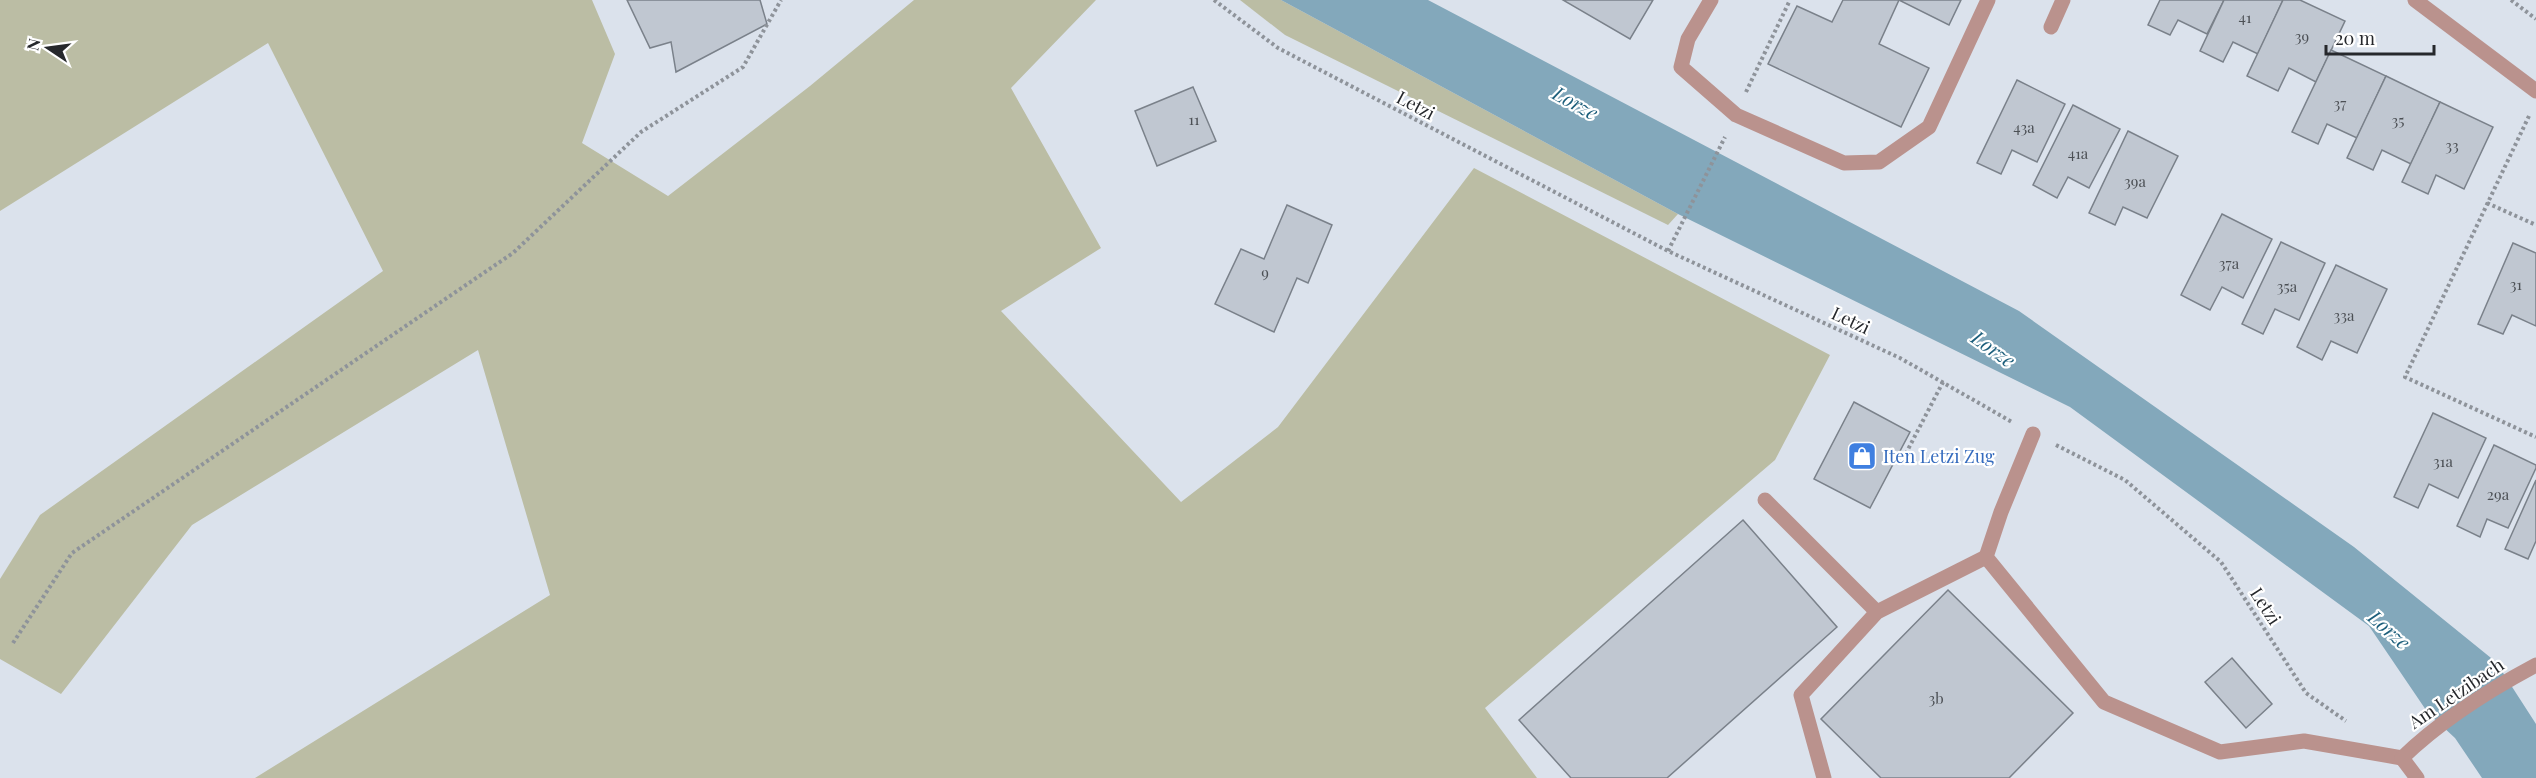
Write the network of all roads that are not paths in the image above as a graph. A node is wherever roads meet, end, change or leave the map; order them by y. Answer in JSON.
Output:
{"nodes":[{"id":1,"x":1711,"y":0,"type":"edge"},
{"id":2,"x":1988,"y":0,"type":"edge"},
{"id":3,"x":2063,"y":0,"type":"edge"},
{"id":4,"x":2415,"y":0,"type":"edge"},
{"id":5,"x":2050,"y":27,"type":"dead end"},
{"id":6,"x":2536,"y":91,"type":"edge"},
{"id":7,"x":2033,"y":434,"type":"road end"},
{"id":8,"x":1765,"y":500,"type":"dead end"},
{"id":9,"x":1986,"y":557,"type":"junction"},
{"id":10,"x":1877,"y":612,"type":"junction"},
{"id":11,"x":2536,"y":665,"type":"edge"},
{"id":12,"x":2402,"y":758,"type":"junction"},
{"id":13,"x":1824,"y":778,"type":"edge"},
{"id":14,"x":2417,"y":778,"type":"edge"}],
"edges":[{"from":1,"to":2,"type":"street"},
{"from":3,"to":5,"type":"street"},
{"from":4,"to":6,"type":"street"},
{"from":7,"to":9,"type":"street"},
{"from":8,"to":10,"type":"street"},
{"from":9,"to":10,"type":"street"},
{"from":9,"to":12,"type":"street"},
{"from":10,"to":13,"type":"street"},
{"from":11,"to":12,"type":"street","name":"Am Letzibach"},
{"from":12,"to":14,"type":"street"}]}
